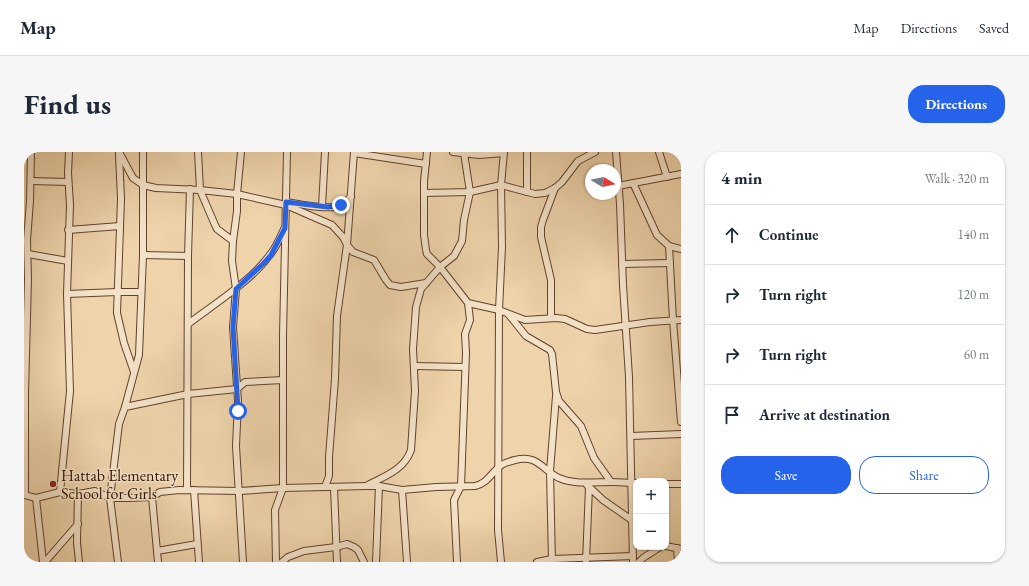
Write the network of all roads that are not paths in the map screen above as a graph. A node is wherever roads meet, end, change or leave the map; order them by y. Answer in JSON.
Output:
{"nodes":[{"id":1,"x":31,"y":152,"type":"edge"},
{"id":2,"x":68,"y":152,"type":"edge"},
{"id":3,"x":119,"y":152,"type":"edge"},
{"id":4,"x":143,"y":152,"type":"edge"},
{"id":5,"x":198,"y":152,"type":"edge"},
{"id":6,"x":241,"y":152,"type":"edge"},
{"id":7,"x":287,"y":152,"type":"edge"},
{"id":8,"x":326,"y":152,"type":"edge"},
{"id":9,"x":354,"y":152,"type":"edge"},
{"id":10,"x":427,"y":152,"type":"edge"},
{"id":11,"x":453,"y":152,"type":"edge"},
{"id":12,"x":527,"y":152,"type":"edge"},
{"id":13,"x":595,"y":152,"type":"edge"},
{"id":14,"x":616,"y":152,"type":"edge"},
{"id":15,"x":660,"y":152,"type":"edge"},
{"id":16,"x":464,"y":153,"type":"junction"},
{"id":17,"x":479,"y":153,"type":"edge"},
{"id":18,"x":504,"y":153,"type":"edge"},
{"id":19,"x":392,"y":155,"type":"edge"},
{"id":20,"x":426,"y":164,"type":"junction"},
{"id":21,"x":617,"y":164,"type":"edge"},
{"id":22,"x":681,"y":174,"type":"edge"},
{"id":23,"x":667,"y":177,"type":"junction"},
{"id":24,"x":31,"y":181,"type":"junction"},
{"id":25,"x":68,"y":182,"type":"junction"},
{"id":26,"x":633,"y":183,"type":"junction"},
{"id":27,"x":144,"y":185,"type":"junction"},
{"id":28,"x":501,"y":185,"type":"junction"},
{"id":29,"x":621,"y":185,"type":"edge"},
{"id":30,"x":555,"y":188,"type":"junction"},
{"id":31,"x":190,"y":189,"type":"junction"},
{"id":32,"x":200,"y":190,"type":"junction"},
{"id":33,"x":470,"y":192,"type":"junction"},
{"id":34,"x":527,"y":192,"type":"junction"},
{"id":35,"x":424,"y":193,"type":"junction"},
{"id":36,"x":237,"y":194,"type":"junction"},
{"id":37,"x":351,"y":197,"type":"junction"},
{"id":38,"x":620,"y":200,"type":"edge"},
{"id":39,"x":286,"y":203,"type":"junction"},
{"id":40,"x":322,"y":207,"type":"junction"},
{"id":41,"x":120,"y":226,"type":"junction"},
{"id":42,"x":285,"y":228,"type":"junction"},
{"id":43,"x":68,"y":230,"type":"junction"},
{"id":44,"x":25,"y":237,"type":"edge"},
{"id":45,"x":233,"y":241,"type":"junction"},
{"id":46,"x":347,"y":246,"type":"junction"},
{"id":47,"x":669,"y":246,"type":"junction"},
{"id":48,"x":681,"y":249,"type":"edge"},
{"id":49,"x":28,"y":254,"type":"junction"},
{"id":50,"x":143,"y":255,"type":"junction"},
{"id":51,"x":188,"y":256,"type":"junction"},
{"id":52,"x":68,"y":261,"type":"junction"},
{"id":53,"x":670,"y":263,"type":"junction"},
{"id":54,"x":622,"y":264,"type":"junction"},
{"id":55,"x":440,"y":267,"type":"junction"},
{"id":56,"x":426,"y":283,"type":"junction"},
{"id":57,"x":236,"y":289,"type":"junction"},
{"id":58,"x":117,"y":292,"type":"junction"},
{"id":59,"x":141,"y":292,"type":"junction"},
{"id":60,"x":67,"y":294,"type":"junction"},
{"id":61,"x":468,"y":303,"type":"junction"},
{"id":62,"x":499,"y":310,"type":"junction"},
{"id":63,"x":507,"y":313,"type":"junction"},
{"id":64,"x":551,"y":318,"type":"junction"},
{"id":65,"x":673,"y":320,"type":"junction"},
{"id":66,"x":681,"y":320,"type":"edge"},
{"id":67,"x":188,"y":324,"type":"junction"},
{"id":68,"x":626,"y":326,"type":"junction"},
{"id":69,"x":25,"y":340,"type":"edge"},
{"id":70,"x":414,"y":366,"type":"junction"},
{"id":71,"x":465,"y":367,"type":"junction"},
{"id":72,"x":134,"y":372,"type":"junction"},
{"id":73,"x":283,"y":380,"type":"junction"},
{"id":74,"x":237,"y":389,"type":"junction"},
{"id":75,"x":556,"y":392,"type":"junction"},
{"id":76,"x":24,"y":394,"type":"edge"},
{"id":77,"x":188,"y":394,"type":"junction"},
{"id":78,"x":125,"y":407,"type":"junction"},
{"id":79,"x":681,"y":422,"type":"edge"},
{"id":80,"x":681,"y":434,"type":"edge"},
{"id":81,"x":631,"y":436,"type":"junction"},
{"id":82,"x":25,"y":440,"type":"edge"},
{"id":83,"x":499,"y":466,"type":"junction"},
{"id":84,"x":550,"y":471,"type":"junction"},
{"id":85,"x":634,"y":478,"type":"edge"},
{"id":86,"x":583,"y":482,"type":"junction"},
{"id":87,"x":611,"y":482,"type":"junction"},
{"id":88,"x":633,"y":483,"type":"edge"},
{"id":89,"x":669,"y":484,"type":"edge"},
{"id":90,"x":681,"y":484,"type":"edge"},
{"id":91,"x":367,"y":486,"type":"junction"},
{"id":92,"x":379,"y":486,"type":"junction"},
{"id":93,"x":461,"y":486,"type":"junction"},
{"id":94,"x":325,"y":487,"type":"junction"},
{"id":95,"x":334,"y":487,"type":"junction"},
{"id":96,"x":589,"y":487,"type":"junction"},
{"id":97,"x":282,"y":488,"type":"junction"},
{"id":98,"x":191,"y":490,"type":"junction"},
{"id":99,"x":240,"y":490,"type":"junction"},
{"id":100,"x":402,"y":490,"type":"junction"},
{"id":101,"x":60,"y":492,"type":"junction"},
{"id":102,"x":78,"y":494,"type":"junction"},
{"id":103,"x":24,"y":495,"type":"edge"},
{"id":104,"x":152,"y":496,"type":"junction"},
{"id":105,"x":36,"y":498,"type":"junction"},
{"id":106,"x":110,"y":498,"type":"junction"},
{"id":107,"x":633,"y":521,"type":"edge"},
{"id":108,"x":78,"y":524,"type":"junction"},
{"id":109,"x":197,"y":544,"type":"junction"},
{"id":110,"x":336,"y":547,"type":"junction"},
{"id":111,"x":669,"y":547,"type":"edge"},
{"id":112,"x":679,"y":549,"type":"edge"},
{"id":113,"x":655,"y":550,"type":"edge"},
{"id":114,"x":157,"y":551,"type":"junction"},
{"id":115,"x":633,"y":559,"type":"edge"},
{"id":116,"x":552,"y":560,"type":"edge"},
{"id":117,"x":586,"y":560,"type":"edge"},
{"id":118,"x":44,"y":562,"type":"edge"},
{"id":119,"x":80,"y":562,"type":"edge"},
{"id":120,"x":118,"y":562,"type":"edge"},
{"id":121,"x":158,"y":562,"type":"edge"},
{"id":122,"x":199,"y":562,"type":"edge"},
{"id":123,"x":243,"y":562,"type":"edge"},
{"id":124,"x":276,"y":562,"type":"edge"},
{"id":125,"x":282,"y":562,"type":"edge"},
{"id":126,"x":337,"y":562,"type":"edge"},
{"id":127,"x":364,"y":562,"type":"edge"},
{"id":128,"x":376,"y":562,"type":"edge"},
{"id":129,"x":407,"y":562,"type":"edge"},
{"id":130,"x":455,"y":562,"type":"edge"},
{"id":131,"x":501,"y":562,"type":"edge"},
{"id":132,"x":536,"y":562,"type":"edge"},
{"id":133,"x":639,"y":562,"type":"edge"},
{"id":134,"x":678,"y":562,"type":"edge"}],
"edges":[{"from":1,"to":24,"type":"street"},
{"from":2,"to":25,"type":"street"},
{"from":3,"to":27,"type":"street"},
{"from":3,"to":41,"type":"street"},
{"from":4,"to":27,"type":"street"},
{"from":5,"to":32,"type":"street"},
{"from":6,"to":36,"type":"street"},
{"from":7,"to":39,"type":"street"},
{"from":8,"to":40,"type":"street"},
{"from":9,"to":19,"type":"street"},
{"from":9,"to":37,"type":"street"},
{"from":10,"to":20,"type":"street"},
{"from":11,"to":16,"type":"street"},
{"from":12,"to":34,"type":"street"},
{"from":13,"to":30,"type":"street"},
{"from":14,"to":21,"type":"street"},
{"from":15,"to":23,"type":"street"},
{"from":16,"to":17,"type":"street"},
{"from":16,"to":33,"type":"street"},
{"from":17,"to":18,"type":"street"},
{"from":18,"to":28,"type":"street"},
{"from":19,"to":20,"type":"street"},
{"from":20,"to":35,"type":"street"},
{"from":22,"to":23,"type":"street"},
{"from":23,"to":26,"type":"street"},
{"from":24,"to":25,"type":"street"},
{"from":24,"to":44,"type":"street"},
{"from":25,"to":43,"type":"street"},
{"from":26,"to":29,"type":"street"},
{"from":26,"to":47,"type":"street"},
{"from":27,"to":31,"type":"street"},
{"from":27,"to":50,"type":"street"},
{"from":28,"to":33,"type":"street"},
{"from":28,"to":34,"type":"street"},
{"from":28,"to":62,"type":"street"},
{"from":30,"to":34,"type":"street"},
{"from":30,"to":64,"type":"street"},
{"from":31,"to":32,"type":"street"},
{"from":31,"to":51,"type":"street"},
{"from":32,"to":36,"type":"street"},
{"from":32,"to":45,"type":"street"},
{"from":33,"to":35,"type":"street"},
{"from":33,"to":55,"type":"street"},
{"from":35,"to":55,"type":"street"},
{"from":36,"to":39,"type":"street"},
{"from":36,"to":45,"type":"street"},
{"from":37,"to":40,"type":"street"},
{"from":37,"to":46,"type":"street"},
{"from":38,"to":54,"type":"street"},
{"from":39,"to":40,"type":"street"},
{"from":39,"to":42,"type":"street"},
{"from":39,"to":46,"type":"street"},
{"from":41,"to":43,"type":"street"},
{"from":41,"to":58,"type":"street"},
{"from":42,"to":57,"type":"street"},
{"from":42,"to":73,"type":"street"},
{"from":43,"to":52,"type":"street"},
{"from":44,"to":49,"type":"street"},
{"from":45,"to":57,"type":"street"},
{"from":46,"to":56,"type":"street"},
{"from":46,"to":94,"type":"street"},
{"from":47,"to":48,"type":"street"},
{"from":47,"to":53,"type":"street"},
{"from":49,"to":52,"type":"street"},
{"from":49,"to":69,"type":"street"},
{"from":50,"to":51,"type":"street"},
{"from":50,"to":59,"type":"street"},
{"from":51,"to":67,"type":"street"},
{"from":52,"to":60,"type":"street"},
{"from":53,"to":54,"type":"street"},
{"from":53,"to":65,"type":"street"},
{"from":54,"to":68,"type":"street"},
{"from":55,"to":56,"type":"street"},
{"from":55,"to":61,"type":"street"},
{"from":56,"to":70,"type":"street"},
{"from":57,"to":67,"type":"street"},
{"from":57,"to":74,"type":"street"},
{"from":58,"to":59,"type":"street"},
{"from":58,"to":60,"type":"street"},
{"from":58,"to":72,"type":"street"},
{"from":59,"to":72,"type":"street"},
{"from":60,"to":101,"type":"street"},
{"from":61,"to":62,"type":"street"},
{"from":61,"to":71,"type":"street"},
{"from":62,"to":63,"type":"street"},
{"from":62,"to":83,"type":"street"},
{"from":63,"to":64,"type":"street"},
{"from":63,"to":75,"type":"street"},
{"from":64,"to":68,"type":"street"},
{"from":65,"to":66,"type":"street"},
{"from":65,"to":68,"type":"street"},
{"from":65,"to":79,"type":"street"},
{"from":67,"to":77,"type":"street"},
{"from":68,"to":81,"type":"street"},
{"from":69,"to":76,"type":"street"},
{"from":70,"to":71,"type":"street"},
{"from":70,"to":91,"type":"street"},
{"from":71,"to":93,"type":"street"},
{"from":72,"to":78,"type":"street"},
{"from":73,"to":74,"type":"street"},
{"from":73,"to":97,"type":"street"},
{"from":74,"to":77,"type":"street"},
{"from":74,"to":99,"type":"street"},
{"from":75,"to":84,"type":"street"},
{"from":75,"to":87,"type":"street"},
{"from":76,"to":82,"type":"street"},
{"from":77,"to":78,"type":"street"},
{"from":77,"to":98,"type":"street"},
{"from":78,"to":106,"type":"street"},
{"from":80,"to":81,"type":"street"},
{"from":81,"to":85,"type":"street"},
{"from":82,"to":103,"type":"street"},
{"from":83,"to":84,"type":"street"},
{"from":83,"to":93,"type":"street"},
{"from":83,"to":131,"type":"street"},
{"from":84,"to":86,"type":"street"},
{"from":84,"to":116,"type":"street"},
{"from":86,"to":87,"type":"street"},
{"from":86,"to":96,"type":"street"},
{"from":87,"to":88,"type":"street"},
{"from":89,"to":90,"type":"street"},
{"from":91,"to":92,"type":"street"},
{"from":91,"to":95,"type":"street"},
{"from":92,"to":100,"type":"street"},
{"from":92,"to":128,"type":"street"},
{"from":93,"to":100,"type":"street"},
{"from":93,"to":130,"type":"street"},
{"from":94,"to":95,"type":"street"},
{"from":94,"to":97,"type":"street"},
{"from":95,"to":110,"type":"street"},
{"from":96,"to":107,"type":"street"},
{"from":96,"to":117,"type":"street"},
{"from":97,"to":99,"type":"street"},
{"from":97,"to":124,"type":"street"},
{"from":98,"to":99,"type":"street"},
{"from":98,"to":104,"type":"street"},
{"from":98,"to":109,"type":"street"},
{"from":99,"to":123,"type":"street"},
{"from":100,"to":129,"type":"street"},
{"from":101,"to":102,"type":"street"},
{"from":101,"to":105,"type":"street"},
{"from":102,"to":106,"type":"street"},
{"from":102,"to":108,"type":"street"},
{"from":103,"to":105,"type":"street"},
{"from":104,"to":106,"type":"street"},
{"from":104,"to":114,"type":"street"},
{"from":105,"to":118,"type":"street"},
{"from":106,"to":120,"type":"street"},
{"from":108,"to":118,"type":"street"},
{"from":108,"to":119,"type":"street"},
{"from":109,"to":114,"type":"street"},
{"from":109,"to":122,"type":"street"},
{"from":110,"to":125,"type":"street"},
{"from":110,"to":126,"type":"street"},
{"from":110,"to":127,"type":"street"},
{"from":111,"to":112,"type":"street"},
{"from":112,"to":134,"type":"street"},
{"from":113,"to":133,"type":"street"},
{"from":114,"to":121,"type":"street"},
{"from":115,"to":117,"type":"street"},
{"from":116,"to":117,"type":"street"},
{"from":116,"to":132,"type":"street"}]}
